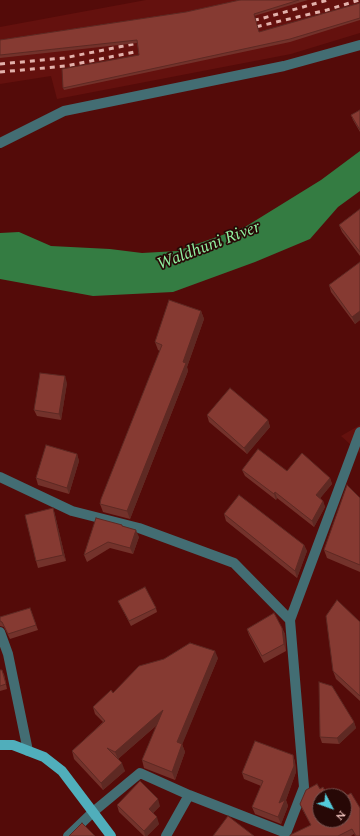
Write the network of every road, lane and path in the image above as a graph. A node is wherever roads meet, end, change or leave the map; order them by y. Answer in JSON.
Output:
{"nodes":[{"id":1,"x":360,"y":45,"type":"edge"},
{"id":2,"x":0,"y":143,"type":"edge"},
{"id":3,"x":360,"y":432,"type":"edge"},
{"id":4,"x":0,"y":477,"type":"edge"},
{"id":5,"x":290,"y":620,"type":"junction"},
{"id":6,"x":0,"y":632,"type":"edge"},
{"id":7,"x":0,"y":745,"type":"edge"},
{"id":8,"x":28,"y":751,"type":"junction"},
{"id":9,"x":189,"y":795,"type":"junction"},
{"id":10,"x":92,"y":812,"type":"junction"},
{"id":11,"x":286,"y":834,"type":"edge"},
{"id":12,"x":68,"y":836,"type":"edge"},
{"id":13,"x":111,"y":836,"type":"edge"},
{"id":14,"x":166,"y":836,"type":"edge"}],
"edges":[{"from":1,"to":2,"type":"street"},
{"from":3,"to":5,"type":"street"},
{"from":4,"to":5,"type":"street"},
{"from":5,"to":11,"type":"street"},
{"from":6,"to":8,"type":"street"},
{"from":7,"to":8,"type":"main road"},
{"from":8,"to":10,"type":"main road"},
{"from":9,"to":10,"type":"street"},
{"from":9,"to":11,"type":"street"},
{"from":9,"to":14,"type":"street"},
{"from":10,"to":12,"type":"street"},
{"from":10,"to":13,"type":"main road"}]}
